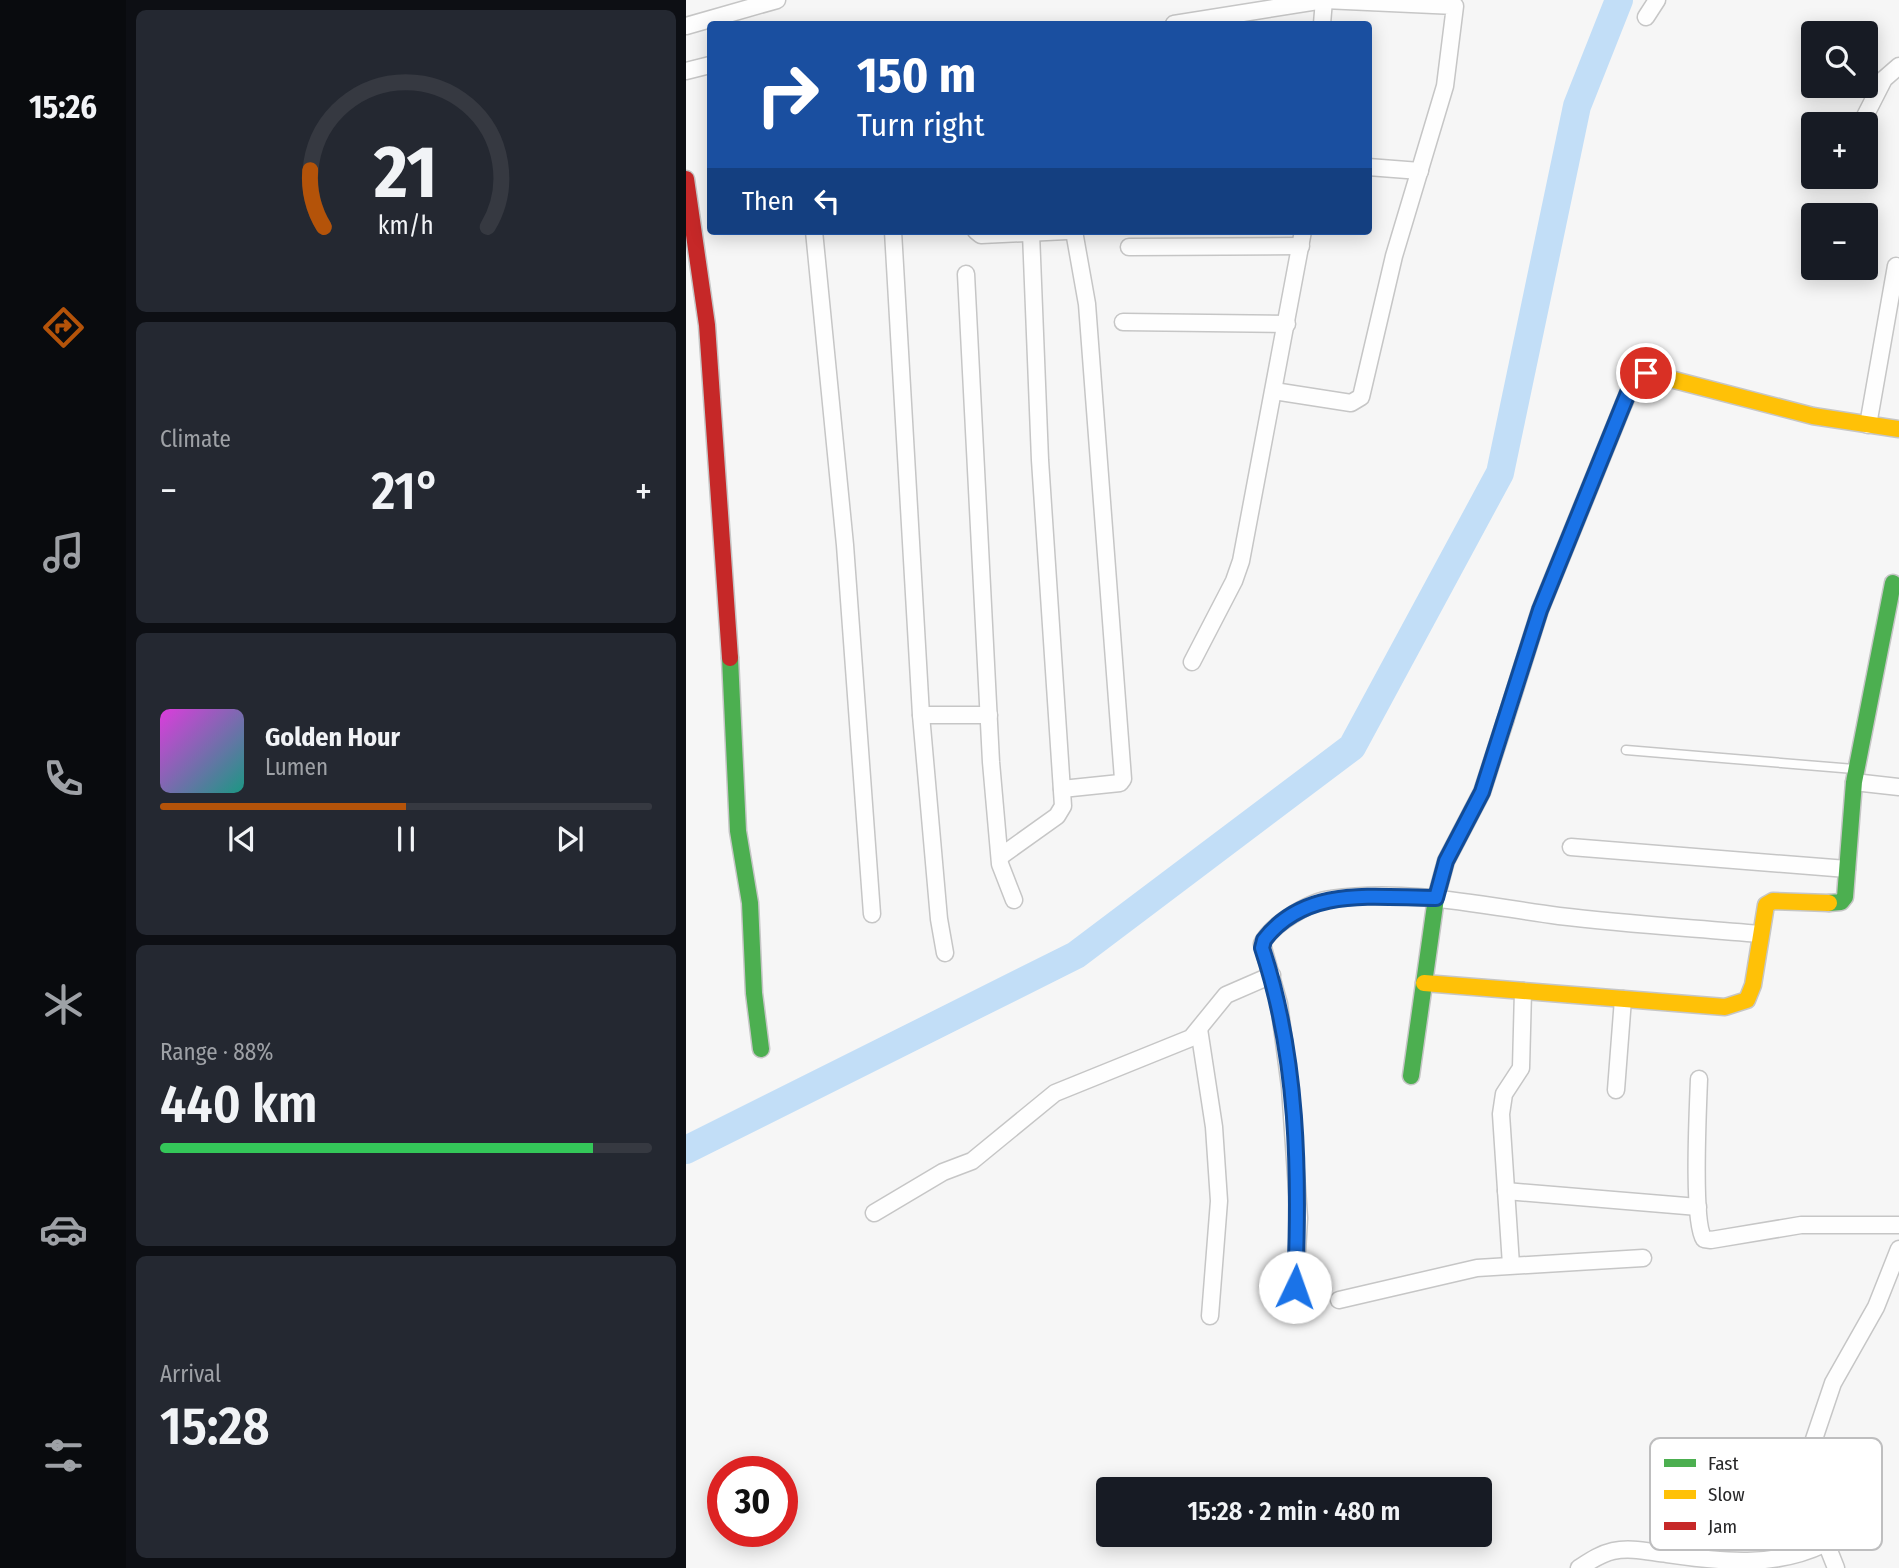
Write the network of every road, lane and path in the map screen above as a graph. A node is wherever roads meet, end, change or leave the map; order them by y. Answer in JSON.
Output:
{"nodes":[{"id":1,"x":778,"y":0,"type":"edge"},
{"id":2,"x":1324,"y":0,"type":"edge"},
{"id":3,"x":1657,"y":0,"type":"edge"},
{"id":4,"x":760,"y":2,"type":"edge"},
{"id":5,"x":1646,"y":17,"type":"dead end"},
{"id":6,"x":1193,"y":21,"type":"edge"},
{"id":7,"x":1322,"y":21,"type":"edge"},
{"id":8,"x":686,"y":26,"type":"edge"},
{"id":9,"x":707,"y":66,"type":"edge"},
{"id":10,"x":1899,"y":66,"type":"edge"},
{"id":11,"x":686,"y":71,"type":"edge"},
{"id":12,"x":1867,"y":112,"type":"edge"},
{"id":13,"x":1372,"y":167,"type":"edge"},
{"id":14,"x":1420,"y":171,"type":"junction"},
{"id":15,"x":686,"y":179,"type":"edge"},
{"id":16,"x":814,"y":235,"type":"edge"},
{"id":17,"x":893,"y":235,"type":"edge"},
{"id":18,"x":1031,"y":235,"type":"edge"},
{"id":19,"x":1075,"y":235,"type":"edge"},
{"id":20,"x":1302,"y":239,"type":"edge"},
{"id":21,"x":1129,"y":247,"type":"dead end"},
{"id":22,"x":1896,"y":267,"type":"dead end"},
{"id":23,"x":966,"y":274,"type":"dead end"},
{"id":24,"x":1123,"y":322,"type":"dead end"},
{"id":25,"x":1287,"y":324,"type":"junction"},
{"id":26,"x":1274,"y":391,"type":"junction"},
{"id":27,"x":1868,"y":425,"type":"junction"},
{"id":28,"x":1899,"y":429,"type":"edge"},
{"id":29,"x":1893,"y":583,"type":"dead end"},
{"id":30,"x":1192,"y":662,"type":"dead end"},
{"id":31,"x":922,"y":715,"type":"junction"},
{"id":32,"x":989,"y":715,"type":"junction"},
{"id":33,"x":1626,"y":750,"type":"dead end"},
{"id":34,"x":1855,"y":776,"type":"junction"},
{"id":35,"x":1899,"y":787,"type":"edge"},
{"id":36,"x":1062,"y":789,"type":"junction"},
{"id":37,"x":1571,"y":847,"type":"dead end"},
{"id":38,"x":1000,"y":856,"type":"junction"},
{"id":39,"x":1847,"y":869,"type":"junction"},
{"id":40,"x":1436,"y":898,"type":"junction"},
{"id":41,"x":1014,"y":900,"type":"dead end"},
{"id":42,"x":872,"y":914,"type":"dead end"},
{"id":43,"x":1760,"y":934,"type":"junction"},
{"id":44,"x":945,"y":953,"type":"dead end"},
{"id":45,"x":1272,"y":975,"type":"junction"},
{"id":46,"x":1424,"y":983,"type":"junction"},
{"id":47,"x":1523,"y":991,"type":"junction"},
{"id":48,"x":1623,"y":999,"type":"junction"},
{"id":49,"x":1199,"y":1029,"type":"junction"},
{"id":50,"x":761,"y":1049,"type":"dead end"},
{"id":51,"x":1411,"y":1076,"type":"dead end"},
{"id":52,"x":1699,"y":1079,"type":"dead end"},
{"id":53,"x":1616,"y":1090,"type":"dead end"},
{"id":54,"x":1506,"y":1191,"type":"junction"},
{"id":55,"x":1698,"y":1207,"type":"junction"},
{"id":56,"x":874,"y":1213,"type":"dead end"},
{"id":57,"x":1899,"y":1225,"type":"edge"},
{"id":58,"x":1899,"y":1248,"type":"edge"},
{"id":59,"x":1643,"y":1258,"type":"dead end"},
{"id":60,"x":1511,"y":1265,"type":"junction"},
{"id":61,"x":1295,"y":1287,"type":"dead end"},
{"id":62,"x":1339,"y":1300,"type":"dead end"},
{"id":63,"x":1210,"y":1316,"type":"dead end"},
{"id":64,"x":1814,"y":1438,"type":"edge"},
{"id":65,"x":1814,"y":1550,"type":"edge"},
{"id":66,"x":1827,"y":1550,"type":"edge"},
{"id":67,"x":1579,"y":1568,"type":"edge"},
{"id":68,"x":1836,"y":1568,"type":"edge"}],
"edges":[{"from":1,"to":4,"type":"street"},
{"from":2,"to":6,"type":"street"},
{"from":2,"to":7,"type":"street"},
{"from":2,"to":14,"type":"street"},
{"from":3,"to":5,"type":"street"},
{"from":4,"to":8,"type":"street"},
{"from":9,"to":11,"type":"street"},
{"from":10,"to":12,"type":"street"},
{"from":13,"to":14,"type":"street"},
{"from":14,"to":26,"type":"street"},
{"from":15,"to":50,"type":"street"},
{"from":16,"to":42,"type":"street"},
{"from":17,"to":31,"type":"street"},
{"from":18,"to":36,"type":"street"},
{"from":19,"to":36,"type":"street"},
{"from":20,"to":21,"type":"street"},
{"from":20,"to":25,"type":"street"},
{"from":22,"to":27,"type":"street"},
{"from":23,"to":32,"type":"street"},
{"from":24,"to":25,"type":"street"},
{"from":25,"to":26,"type":"street"},
{"from":26,"to":30,"type":"street"},
{"from":27,"to":28,"type":"street"},
{"from":27,"to":40,"type":"street"},
{"from":29,"to":34,"type":"street"},
{"from":31,"to":32,"type":"street"},
{"from":31,"to":44,"type":"street"},
{"from":32,"to":38,"type":"street"},
{"from":33,"to":34,"type":"lane"},
{"from":34,"to":35,"type":"street"},
{"from":34,"to":39,"type":"street"},
{"from":36,"to":38,"type":"street"},
{"from":37,"to":39,"type":"street"},
{"from":38,"to":41,"type":"street"},
{"from":39,"to":43,"type":"street"},
{"from":40,"to":43,"type":"street"},
{"from":40,"to":45,"type":"street"},
{"from":40,"to":46,"type":"street"},
{"from":43,"to":48,"type":"street"},
{"from":45,"to":49,"type":"street"},
{"from":45,"to":61,"type":"street"},
{"from":46,"to":47,"type":"street"},
{"from":46,"to":51,"type":"street"},
{"from":47,"to":48,"type":"street"},
{"from":47,"to":54,"type":"street"},
{"from":48,"to":53,"type":"street"},
{"from":49,"to":56,"type":"street"},
{"from":49,"to":63,"type":"street"},
{"from":52,"to":55,"type":"street"},
{"from":54,"to":55,"type":"street"},
{"from":54,"to":60,"type":"street"},
{"from":55,"to":57,"type":"street"},
{"from":58,"to":64,"type":"street"},
{"from":59,"to":60,"type":"street"},
{"from":60,"to":62,"type":"street"},
{"from":65,"to":67,"type":"street"},
{"from":66,"to":68,"type":"street"}]}
